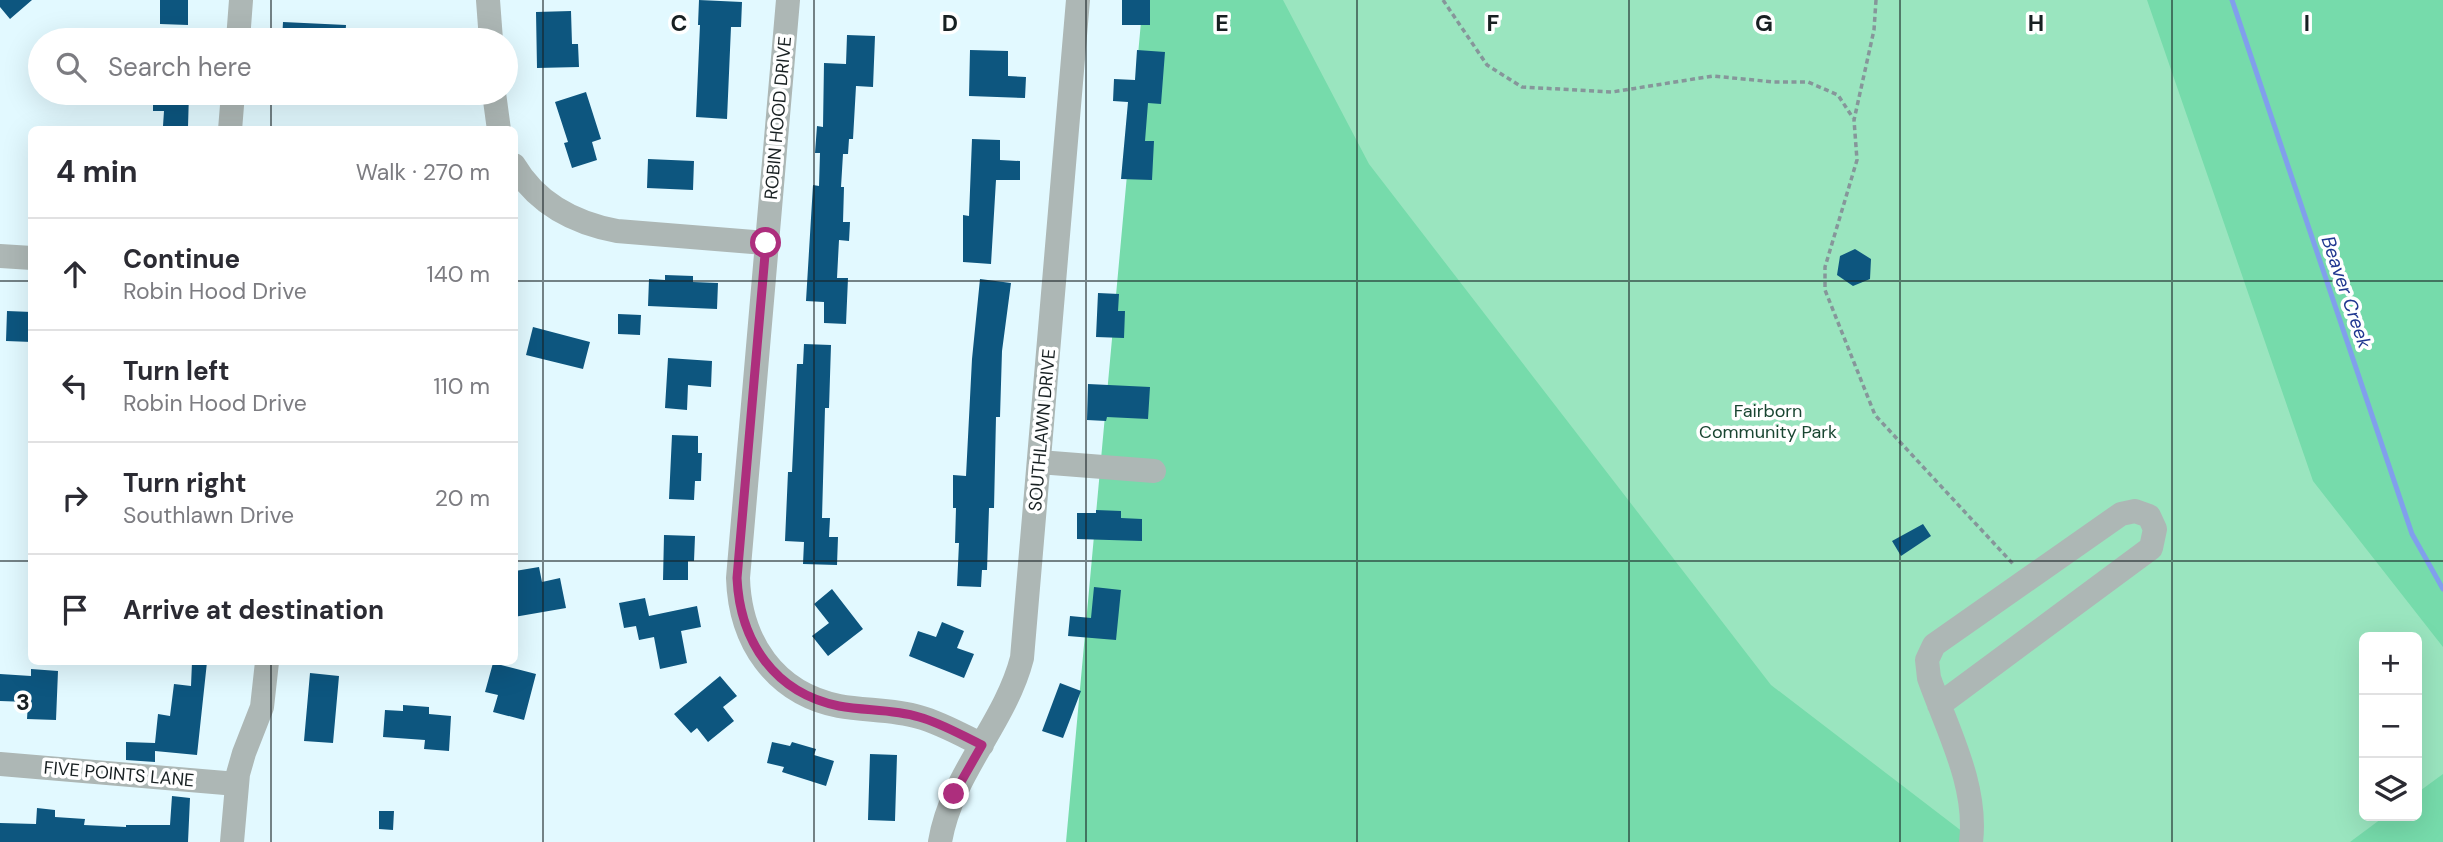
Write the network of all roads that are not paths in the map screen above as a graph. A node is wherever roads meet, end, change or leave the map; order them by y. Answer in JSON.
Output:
{"nodes":[{"id":1,"x":242,"y":0,"type":"edge"},
{"id":2,"x":488,"y":0,"type":"edge"},
{"id":3,"x":788,"y":0,"type":"edge"},
{"id":4,"x":1078,"y":0,"type":"edge"},
{"id":5,"x":239,"y":28,"type":"edge"},
{"id":6,"x":490,"y":28,"type":"edge"},
{"id":7,"x":232,"y":105,"type":"edge"},
{"id":8,"x":496,"y":105,"type":"edge"},
{"id":9,"x":230,"y":126,"type":"edge"},
{"id":10,"x":498,"y":126,"type":"edge"},
{"id":11,"x":518,"y":170,"type":"edge"},
{"id":12,"x":766,"y":243,"type":"junction"},
{"id":13,"x":0,"y":256,"type":"edge"},
{"id":14,"x":28,"y":258,"type":"edge"},
{"id":15,"x":1039,"y":462,"type":"junction"},
{"id":16,"x":1154,"y":471,"type":"dead end"},
{"id":17,"x":267,"y":665,"type":"edge"},
{"id":18,"x":1939,"y":705,"type":"junction"},
{"id":19,"x":982,"y":745,"type":"junction"},
{"id":20,"x":0,"y":764,"type":"edge"},
{"id":21,"x":237,"y":784,"type":"junction"},
{"id":22,"x":232,"y":842,"type":"edge"},
{"id":23,"x":940,"y":842,"type":"edge"},
{"id":24,"x":1971,"y":842,"type":"edge"}],
"edges":[{"from":1,"to":5,"type":"street"},
{"from":2,"to":6,"type":"street"},
{"from":3,"to":12,"type":"street","name":"ROBIN HOOD DRIVE"},
{"from":4,"to":15,"type":"street","name":"SOUTHLAWN DRIVE"},
{"from":7,"to":9,"type":"street"},
{"from":8,"to":10,"type":"street"},
{"from":11,"to":12,"type":"street"},
{"from":12,"to":19,"type":"street","name":"ROBIN HOOD DRIVE"},
{"from":13,"to":14,"type":"street"},
{"from":15,"to":16,"type":"street"},
{"from":15,"to":19,"type":"street","name":"SOUTHLAWN DRIVE"},
{"from":17,"to":21,"type":"street"},
{"from":18,"to":18,"type":"street"},
{"from":18,"to":24,"type":"street"},
{"from":19,"to":23,"type":"street","name":"SOUTHLAWN DRIVE"},
{"from":20,"to":21,"type":"street","name":"FIVE POINTS LANE"},
{"from":21,"to":22,"type":"street"}]}
